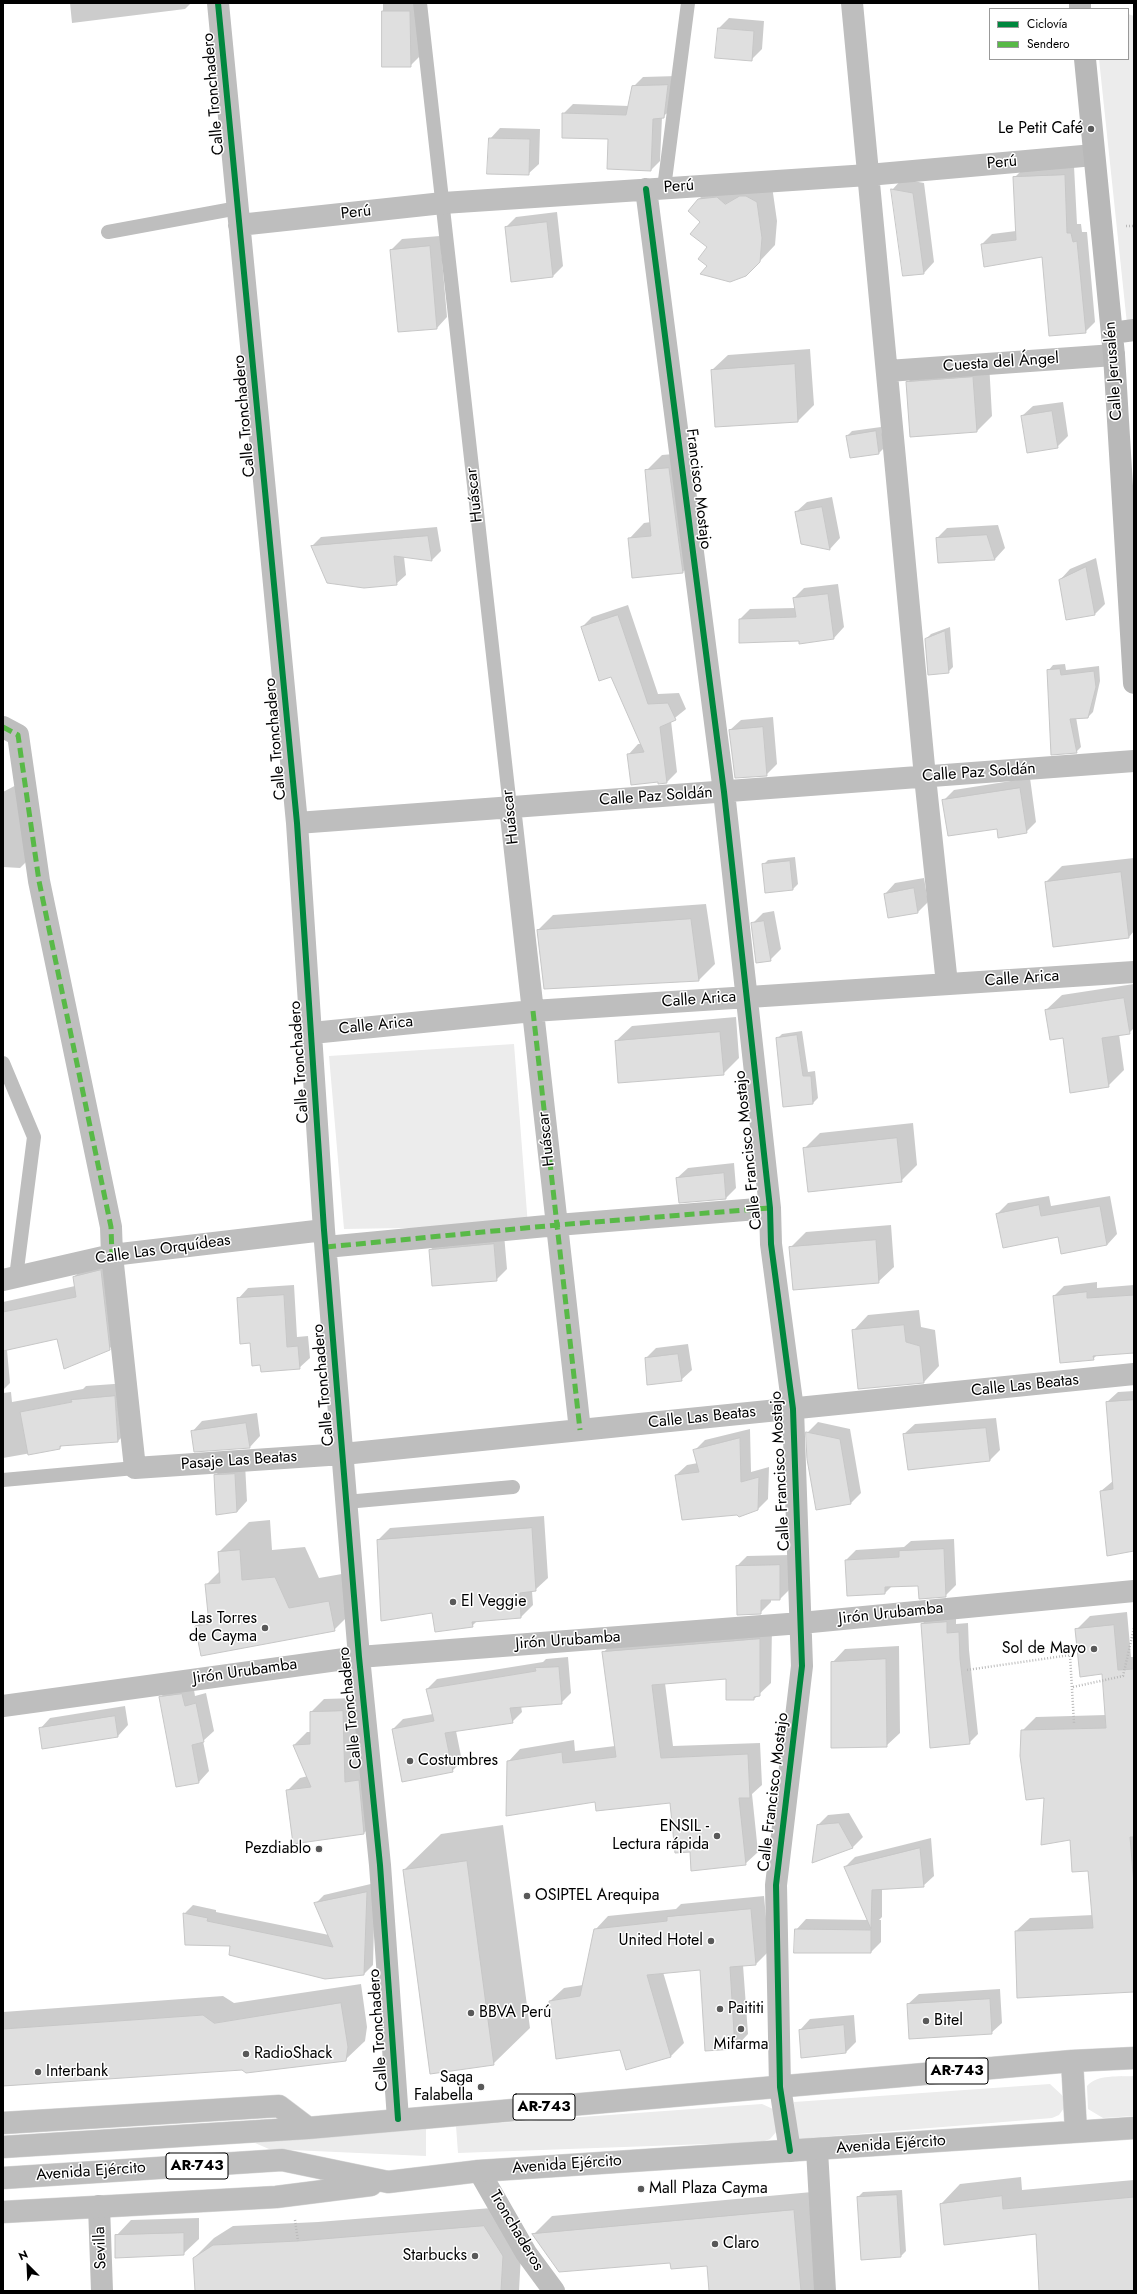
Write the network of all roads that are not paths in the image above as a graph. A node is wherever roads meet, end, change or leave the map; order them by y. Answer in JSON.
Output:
{"nodes":[{"id":1,"x":218,"y":3,"type":"edge"},
{"id":2,"x":420,"y":3,"type":"edge"},
{"id":3,"x":688,"y":3,"type":"edge"},
{"id":4,"x":852,"y":3,"type":"edge"},
{"id":5,"x":1085,"y":60,"type":"edge"},
{"id":6,"x":1094,"y":155,"type":"junction"},
{"id":7,"x":868,"y":175,"type":"junction"},
{"id":8,"x":655,"y":189,"type":"junction"},
{"id":9,"x":443,"y":203,"type":"junction"},
{"id":10,"x":238,"y":216,"type":"junction"},
{"id":11,"x":108,"y":232,"type":"dead end"},
{"id":12,"x":1134,"y":330,"type":"edge"},
{"id":13,"x":1112,"y":332,"type":"junction"},
{"id":14,"x":1114,"y":355,"type":"junction"},
{"id":15,"x":888,"y":371,"type":"junction"},
{"id":16,"x":1134,"y":683,"type":"edge"},
{"id":17,"x":3,"y":727,"type":"edge"},
{"id":18,"x":1134,"y":761,"type":"edge"},
{"id":19,"x":925,"y":776,"type":"junction"},
{"id":20,"x":724,"y":792,"type":"junction"},
{"id":21,"x":510,"y":807,"type":"junction"},
{"id":22,"x":297,"y":823,"type":"junction"},
{"id":23,"x":1134,"y":972,"type":"edge"},
{"id":24,"x":947,"y":984,"type":"junction"},
{"id":25,"x":746,"y":997,"type":"junction"},
{"id":26,"x":533,"y":1011,"type":"junction"},
{"id":27,"x":312,"y":1032,"type":"junction"},
{"id":28,"x":3,"y":1063,"type":"edge"},
{"id":29,"x":770,"y":1208,"type":"junction"},
{"id":30,"x":557,"y":1225,"type":"junction"},
{"id":31,"x":325,"y":1238,"type":"junction"},
{"id":32,"x":112,"y":1255,"type":"junction"},
{"id":33,"x":10,"y":1278,"type":"edge"},
{"id":34,"x":1134,"y":1374,"type":"edge"},
{"id":35,"x":793,"y":1409,"type":"junction"},
{"id":36,"x":580,"y":1430,"type":"junction"},
{"id":37,"x":342,"y":1454,"type":"junction"},
{"id":38,"x":135,"y":1468,"type":"junction"},
{"id":39,"x":3,"y":1480,"type":"edge"},
{"id":40,"x":513,"y":1487,"type":"dead end"},
{"id":41,"x":346,"y":1502,"type":"junction"},
{"id":42,"x":1134,"y":1591,"type":"edge"},
{"id":43,"x":801,"y":1623,"type":"junction"},
{"id":44,"x":359,"y":1657,"type":"junction"},
{"id":45,"x":3,"y":1706,"type":"edge"},
{"id":46,"x":1134,"y":2058,"type":"edge"},
{"id":47,"x":1072,"y":2061,"type":"junction"},
{"id":48,"x":780,"y":2087,"type":"junction"},
{"id":49,"x":398,"y":2119,"type":"junction"},
{"id":50,"x":3,"y":2123,"type":"edge"},
{"id":51,"x":308,"y":2128,"type":"junction"},
{"id":52,"x":1134,"y":2128,"type":"edge"},
{"id":53,"x":1076,"y":2131,"type":"junction"},
{"id":54,"x":3,"y":2147,"type":"edge"},
{"id":55,"x":817,"y":2150,"type":"junction"},
{"id":56,"x":790,"y":2151,"type":"junction"},
{"id":57,"x":479,"y":2171,"type":"junction"},
{"id":58,"x":3,"y":2178,"type":"edge"},
{"id":59,"x":388,"y":2182,"type":"junction"},
{"id":60,"x":99,"y":2206,"type":"junction"},
{"id":61,"x":3,"y":2212,"type":"edge"},
{"id":62,"x":102,"y":2291,"type":"edge"},
{"id":63,"x":554,"y":2291,"type":"edge"},
{"id":64,"x":825,"y":2291,"type":"edge"}],
"edges":[{"from":1,"to":10,"type":"street","name":"Calle Tronchadero"},
{"from":2,"to":9,"type":"lane","name":"Huáscar"},
{"from":3,"to":8,"type":"lane"},
{"from":4,"to":7,"type":"street"},
{"from":5,"to":6,"type":"street","name":"Calle Jerusalén"},
{"from":6,"to":7,"type":"street","name":"Perú"},
{"from":6,"to":13,"type":"street","name":"Calle Jerusalén"},
{"from":7,"to":8,"type":"street","name":"Perú"},
{"from":7,"to":15,"type":"street"},
{"from":8,"to":9,"type":"street","name":"Perú"},
{"from":8,"to":20,"type":"street","name":"Francisco Mostajo"},
{"from":9,"to":10,"type":"street","name":"Perú"},
{"from":9,"to":21,"type":"lane","name":"Huáscar"},
{"from":10,"to":11,"type":"lane"},
{"from":10,"to":22,"type":"street","name":"Calle Tronchadero"},
{"from":12,"to":13,"type":"street"},
{"from":13,"to":14,"type":"street","name":"Calle Jerusalén"},
{"from":14,"to":15,"type":"street","name":"Cuesta del Ángel"},
{"from":14,"to":16,"type":"street","name":"Calle Jerusalén"},
{"from":15,"to":19,"type":"street"},
{"from":17,"to":32,"type":"street"},
{"from":18,"to":19,"type":"street","name":"Calle Paz Soldán"},
{"from":19,"to":20,"type":"street","name":"Calle Paz Soldán"},
{"from":19,"to":24,"type":"street"},
{"from":20,"to":21,"type":"street","name":"Calle Paz Soldán"},
{"from":20,"to":25,"type":"street","name":"Calle Francisco Mostajo"},
{"from":21,"to":22,"type":"street","name":"Calle Paz Soldán"},
{"from":21,"to":26,"type":"street","name":"Huáscar"},
{"from":22,"to":27,"type":"street","name":"Calle Tronchadero"},
{"from":23,"to":24,"type":"street","name":"Calle Arica"},
{"from":24,"to":25,"type":"street","name":"Calle Arica"},
{"from":25,"to":26,"type":"street","name":"Calle Arica"},
{"from":25,"to":29,"type":"street","name":"Calle Francisco Mostajo"},
{"from":26,"to":27,"type":"street","name":"Calle Arica"},
{"from":26,"to":30,"type":"street","name":"Huáscar"},
{"from":27,"to":31,"type":"street","name":"Calle Tronchadero"},
{"from":28,"to":33,"type":"lane"},
{"from":29,"to":30,"type":"street","name":"Calle Las Orquídeas"},
{"from":29,"to":35,"type":"street","name":"Calle Francisco Mostajo"},
{"from":30,"to":31,"type":"street","name":"Calle Las Orquídeas"},
{"from":30,"to":36,"type":"street","name":"Huáscar"},
{"from":31,"to":32,"type":"street","name":"Calle Las Orquídeas"},
{"from":31,"to":37,"type":"street","name":"Calle Tronchadero"},
{"from":32,"to":33,"type":"street","name":"Calle Las Orquídeas"},
{"from":32,"to":38,"type":"street"},
{"from":34,"to":35,"type":"street","name":"Calle Las Beatas"},
{"from":35,"to":36,"type":"street","name":"Calle Las Beatas"},
{"from":35,"to":43,"type":"street","name":"Calle Francisco Mostajo"},
{"from":36,"to":37,"type":"street","name":"Calle Las Beatas"},
{"from":37,"to":38,"type":"street","name":"Pasaje Las Beatas"},
{"from":37,"to":41,"type":"street","name":"Calle Tronchadero"},
{"from":38,"to":39,"type":"lane"},
{"from":40,"to":41,"type":"lane"},
{"from":41,"to":44,"type":"street","name":"Calle Tronchadero"},
{"from":42,"to":43,"type":"street","name":"Jirón Urubamba"},
{"from":43,"to":44,"type":"street","name":"Jirón Urubamba"},
{"from":43,"to":48,"type":"street","name":"Calle Francisco Mostajo"},
{"from":44,"to":45,"type":"street","name":"Jirón Urubamba"},
{"from":44,"to":49,"type":"street","name":"Calle Tronchadero"},
{"from":46,"to":47,"type":"street","name":"Avenida Ejército","number":"AR-743"},
{"from":47,"to":48,"type":"street","name":"Avenida Ejército","number":"AR-743"},
{"from":47,"to":53,"type":"street"},
{"from":48,"to":49,"type":"street","name":"Avenida Ejército","number":"AR-743"},
{"from":48,"to":56,"type":"street","name":"Calle Francisco Mostajo"},
{"from":49,"to":51,"type":"street","name":"Avenida Ejército","number":"AR-743"},
{"from":50,"to":51,"type":"street"},
{"from":51,"to":54,"type":"street","name":"Avenida Ejército","number":"AR-743"},
{"from":52,"to":53,"type":"street","name":"Avenida Ejército","number":"AR-743"},
{"from":53,"to":55,"type":"street","name":"Avenida Ejército","number":"AR-743"},
{"from":55,"to":56,"type":"street","name":"Avenida Ejército","number":"AR-743"},
{"from":55,"to":64,"type":"street"},
{"from":56,"to":57,"type":"street","name":"Avenida Ejército","number":"AR-743"},
{"from":57,"to":59,"type":"street","name":"Avenida Ejército","number":"AR-743"},
{"from":57,"to":63,"type":"street","name":"Tronchaderos"},
{"from":58,"to":59,"type":"street","name":"Avenida Ejército","number":"AR-743"},
{"from":59,"to":60,"type":"street"},
{"from":60,"to":61,"type":"street"},
{"from":60,"to":62,"type":"street","name":"Sevilla"}]}
